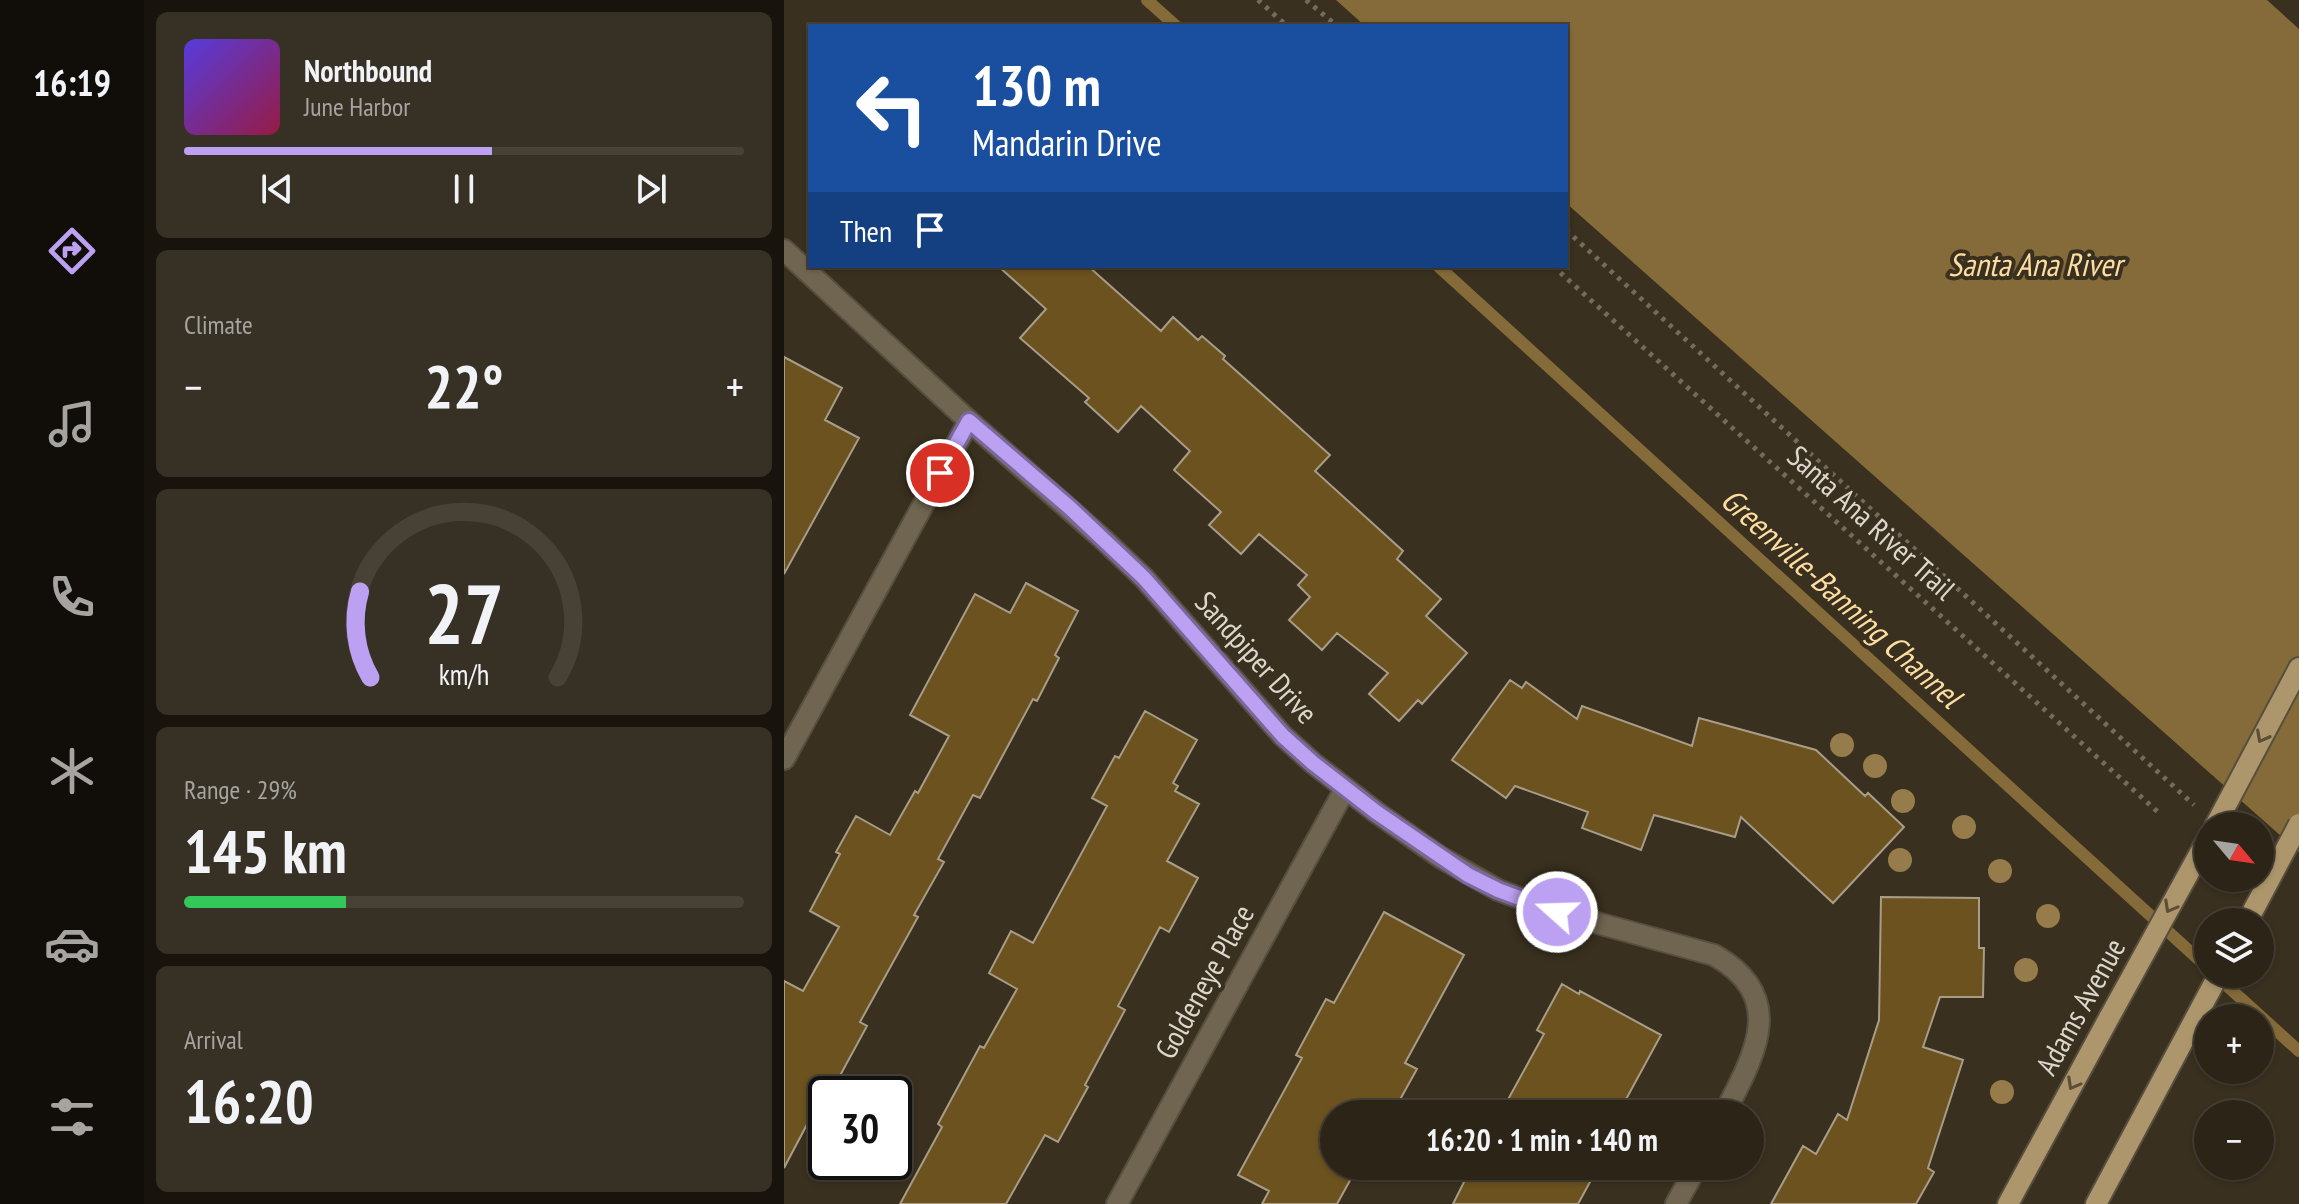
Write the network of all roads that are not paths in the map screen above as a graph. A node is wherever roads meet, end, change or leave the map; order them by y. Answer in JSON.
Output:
{"nodes":[{"id":1,"x":784,"y":250,"type":"edge"},
{"id":2,"x":969,"y":421,"type":"junction"},
{"id":3,"x":2299,"y":668,"type":"edge"},
{"id":4,"x":784,"y":759,"type":"edge"},
{"id":5,"x":1345,"y":789,"type":"junction"},
{"id":6,"x":2222,"y":812,"type":"edge"},
{"id":7,"x":2299,"y":824,"type":"edge"},
{"id":8,"x":2194,"y":863,"type":"edge"},
{"id":9,"x":2254,"y":908,"type":"edge"},
{"id":10,"x":2212,"y":988,"type":"edge"},
{"id":11,"x":1731,"y":1100,"type":"edge"},
{"id":12,"x":1689,"y":1180,"type":"edge"},
{"id":13,"x":1117,"y":1204,"type":"edge"},
{"id":14,"x":1676,"y":1204,"type":"edge"},
{"id":15,"x":2008,"y":1204,"type":"edge"},
{"id":16,"x":2096,"y":1204,"type":"edge"}],
"edges":[{"from":1,"to":2,"type":"street","name":"Sandpiper Drive"},
{"from":2,"to":4,"type":"street"},
{"from":2,"to":5,"type":"street","name":"Sandpiper Drive"},
{"from":3,"to":6,"type":"main road","name":"Adams Avenue","one_way":true},
{"from":5,"to":11,"type":"street","name":"Sandpiper Drive"},
{"from":5,"to":13,"type":"street","name":"Goldeneye Place"},
{"from":7,"to":9,"type":"main road","bridge":true},
{"from":8,"to":15,"type":"main road","name":"Adams Avenue","one_way":true,"bridge":true},
{"from":10,"to":16,"type":"main road"},
{"from":12,"to":14,"type":"street"}]}
